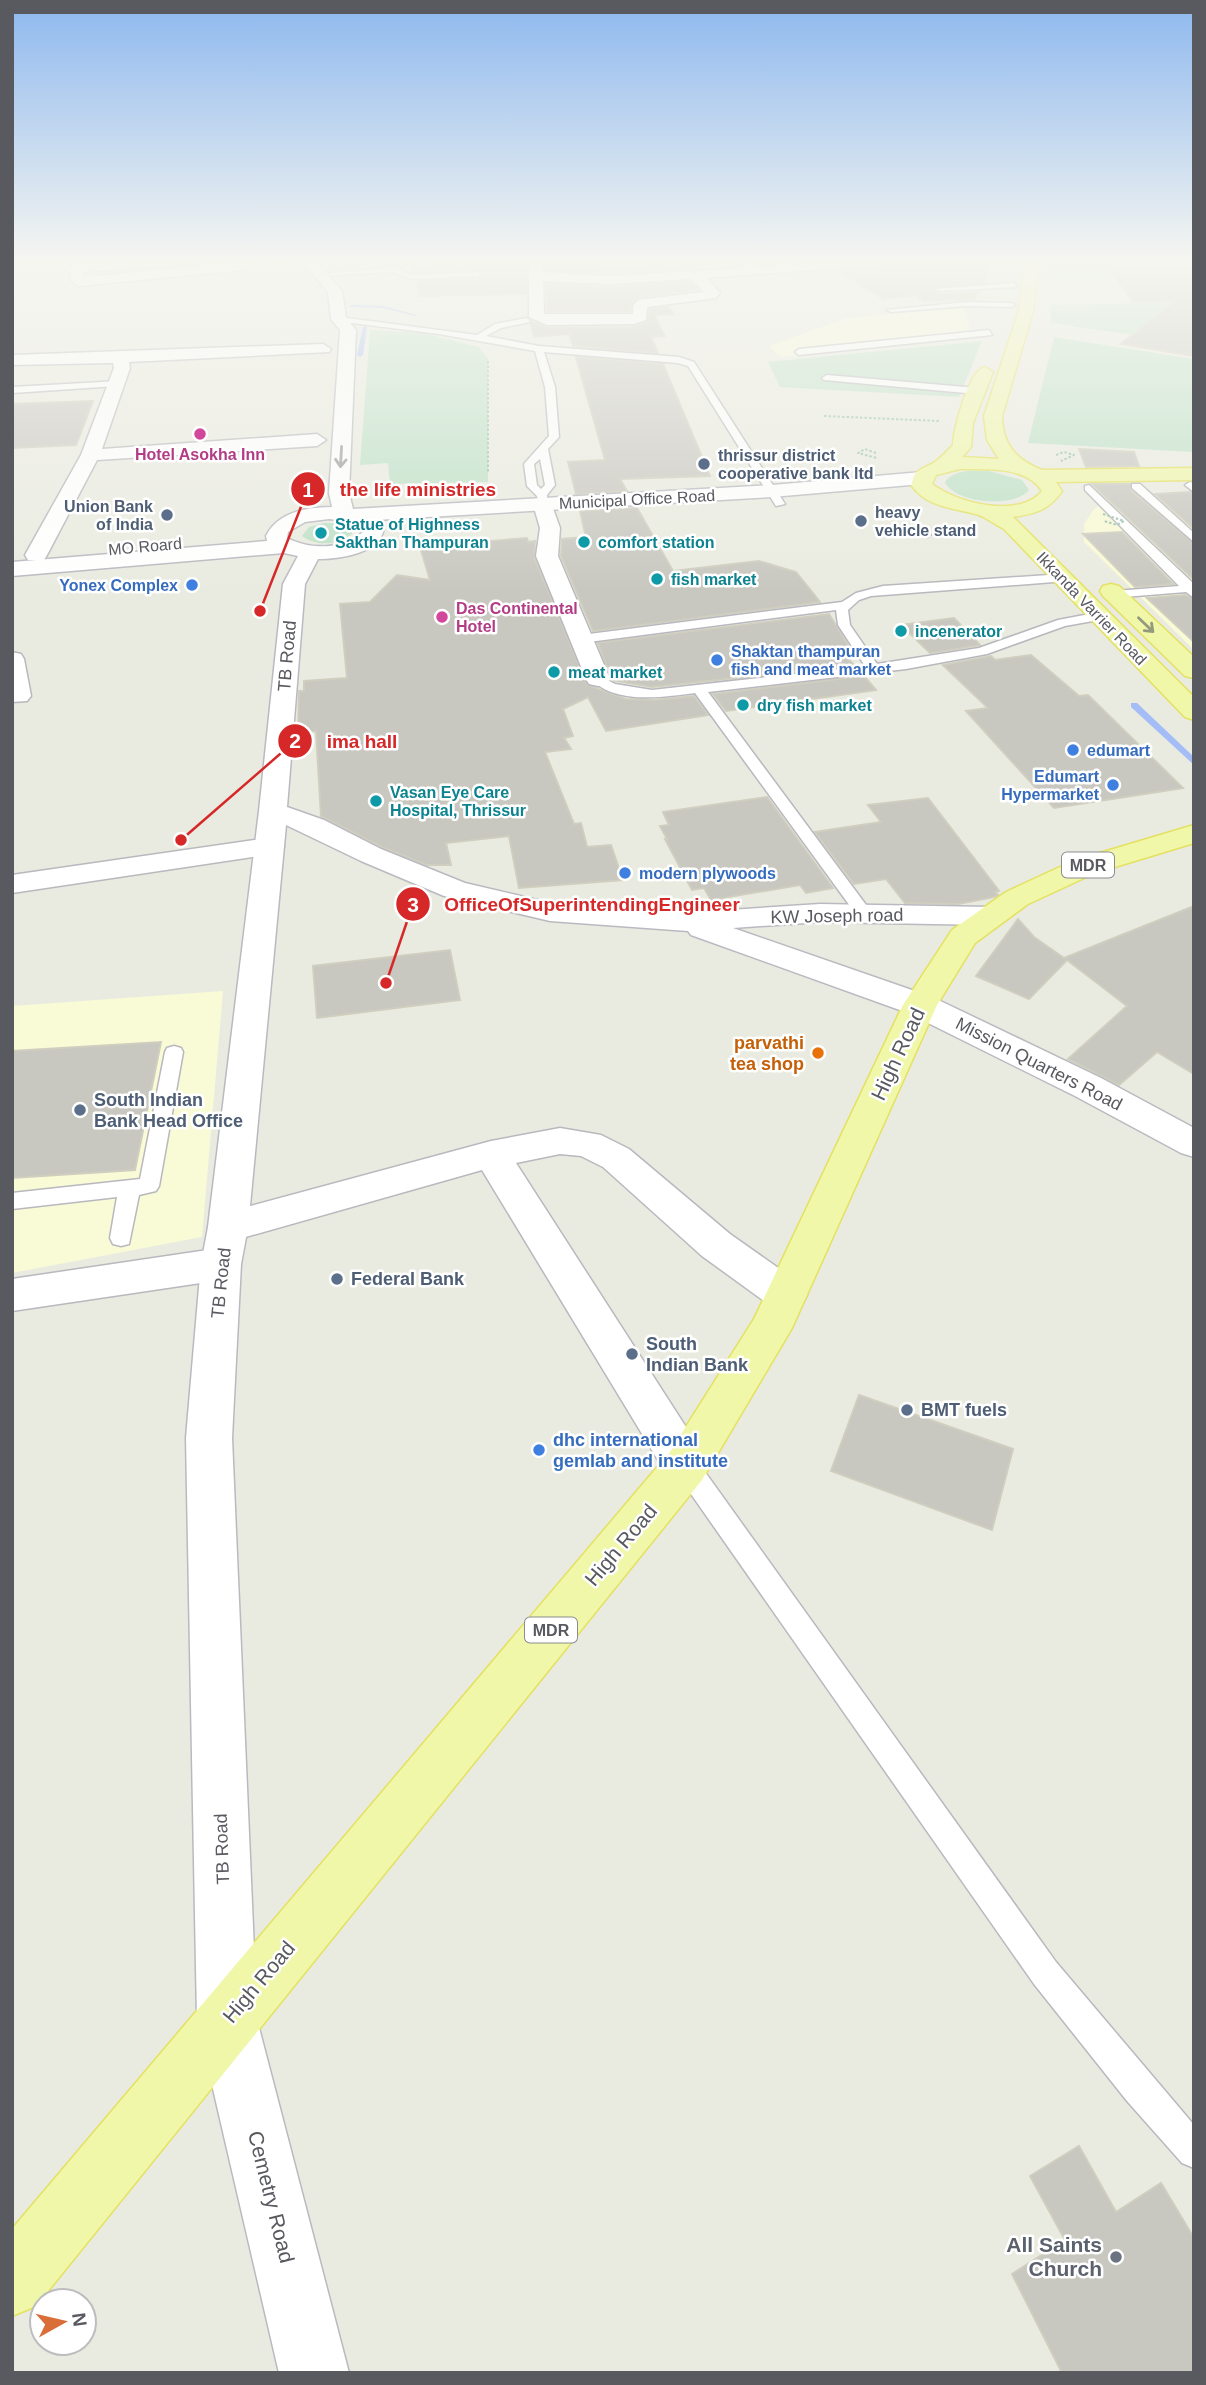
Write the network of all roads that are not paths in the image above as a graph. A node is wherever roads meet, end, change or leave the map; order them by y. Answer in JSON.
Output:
{"nodes":[{"id":1,"x":122,"y":369,"type":"edge"},
{"id":2,"x":346,"y":369,"type":"edge"},
{"id":3,"x":545,"y":369,"type":"edge"},
{"id":4,"x":694,"y":369,"type":"edge"},
{"id":5,"x":984,"y":369,"type":"edge"},
{"id":6,"x":1008,"y":369,"type":"edge"},
{"id":7,"x":827,"y":378,"type":"dead end"},
{"id":8,"x":117,"y":383,"type":"junction"},
{"id":9,"x":12,"y":390,"type":"edge"},
{"id":10,"x":977,"y":391,"type":"junction"},
{"id":11,"x":317,"y":440,"type":"dead end"},
{"id":12,"x":543,"y":449,"type":"junction"},
{"id":13,"x":90,"y":455,"type":"junction"},
{"id":14,"x":942,"y":466,"type":"junction"},
{"id":15,"x":1030,"y":472,"type":"junction"},
{"id":16,"x":922,"y":478,"type":"junction"},
{"id":17,"x":1193,"y":483,"type":"edge"},
{"id":18,"x":1136,"y":486,"type":"junction"},
{"id":19,"x":1089,"y":488,"type":"junction"},
{"id":20,"x":776,"y":498,"type":"junction"},
{"id":21,"x":936,"y":498,"type":"junction"},
{"id":22,"x":544,"y":506,"type":"junction"},
{"id":23,"x":1045,"y":506,"type":"junction"},
{"id":24,"x":985,"y":510,"type":"junction"},
{"id":25,"x":348,"y":515,"type":"junction"},
{"id":26,"x":374,"y":531,"type":"junction"},
{"id":27,"x":281,"y":538,"type":"junction"},
{"id":28,"x":1194,"y":539,"type":"edge"},
{"id":29,"x":311,"y":552,"type":"junction"},
{"id":30,"x":36,"y":555,"type":"junction"},
{"id":31,"x":12,"y":557,"type":"edge"},
{"id":32,"x":12,"y":569,"type":"edge"},
{"id":33,"x":1096,"y":577,"type":"dead end"},
{"id":34,"x":1063,"y":578,"type":"junction"},
{"id":35,"x":1192,"y":590,"type":"edge"},
{"id":36,"x":1115,"y":595,"type":"junction"},
{"id":37,"x":845,"y":605,"type":"junction"},
{"id":38,"x":1100,"y":616,"type":"junction"},
{"id":39,"x":581,"y":639,"type":"junction"},
{"id":40,"x":12,"y":659,"type":"edge"},
{"id":41,"x":874,"y":668,"type":"junction"},
{"id":42,"x":1194,"y":671,"type":"edge"},
{"id":43,"x":598,"y":679,"type":"joint"},
{"id":44,"x":699,"y":689,"type":"junction"},
{"id":45,"x":18,"y":696,"type":"dead end"},
{"id":46,"x":1194,"y":712,"type":"edge"},
{"id":47,"x":271,"y":829,"type":"junction"},
{"id":48,"x":1194,"y":834,"type":"edge"},
{"id":49,"x":12,"y":884,"type":"edge"},
{"id":50,"x":864,"y":913,"type":"junction"},
{"id":51,"x":990,"y":916,"type":"junction"},
{"id":52,"x":683,"y":922,"type":"junction"},
{"id":53,"x":920,"y":1005,"type":"junction"},
{"id":54,"x":174,"y":1052,"type":"dead end"},
{"id":55,"x":1194,"y":1143,"type":"edge"},
{"id":56,"x":491,"y":1154,"type":"junction"},
{"id":57,"x":129,"y":1189,"type":"junction"},
{"id":58,"x":12,"y":1201,"type":"edge"},
{"id":59,"x":121,"y":1238,"type":"dead end"},
{"id":60,"x":225,"y":1245,"type":"junction"},
{"id":61,"x":12,"y":1295,"type":"edge"},
{"id":62,"x":786,"y":1295,"type":"junction"},
{"id":63,"x":687,"y":1466,"type":"junction"},
{"id":64,"x":228,"y":2021,"type":"junction"},
{"id":65,"x":1194,"y":2151,"type":"edge"},
{"id":66,"x":12,"y":2282,"type":"edge"},
{"id":67,"x":314,"y":2373,"type":"edge"}],
"edges":[{"from":1,"to":8,"type":"street"},
{"from":2,"to":25,"type":"street","one_way":true},
{"from":3,"to":12,"type":"lane"},
{"from":4,"to":20,"type":"lane"},
{"from":5,"to":10,"type":"main road"},
{"from":6,"to":15,"type":"main road"},
{"from":7,"to":10,"type":"lane"},
{"from":8,"to":9,"type":"lane"},
{"from":8,"to":13,"type":"street"},
{"from":10,"to":14,"type":"main road"},
{"from":11,"to":13,"type":"street"},
{"from":12,"to":22,"type":"lane"},
{"from":12,"to":22,"type":"lane"},
{"from":13,"to":30,"type":"street"},
{"from":14,"to":15,"type":"main road"},
{"from":14,"to":16,"type":"main road"},
{"from":15,"to":17,"type":"main road"},
{"from":15,"to":23,"type":"main road"},
{"from":16,"to":20,"type":"street"},
{"from":16,"to":21,"type":"main road"},
{"from":17,"to":18,"type":"main road"},
{"from":18,"to":19,"type":"main road"},
{"from":18,"to":28,"type":"lane"},
{"from":19,"to":23,"type":"main road"},
{"from":19,"to":35,"type":"lane"},
{"from":20,"to":21,"type":"street"},
{"from":20,"to":22,"type":"street"},
{"from":21,"to":24,"type":"main road"},
{"from":22,"to":25,"type":"street","name":"Municipal Office Road"},
{"from":22,"to":26,"type":"street"},
{"from":22,"to":39,"type":"street"},
{"from":23,"to":24,"type":"main road"},
{"from":24,"to":34,"type":"main road","name":"Ikkanda Varrier Road"},
{"from":25,"to":26,"type":"street"},
{"from":25,"to":27,"type":"street","name":"Municipal Office Road"},
{"from":26,"to":29,"type":"street"},
{"from":27,"to":29,"type":"street"},
{"from":27,"to":30,"type":"street","name":"MO Roard"},
{"from":27,"to":32,"type":"street"},
{"from":29,"to":47,"type":"street","name":"TB Road"},
{"from":30,"to":31,"type":"street","name":"MO Roard"},
{"from":33,"to":36,"type":"main road","name":"Ikkanda Varrier Road"},
{"from":34,"to":37,"type":"lane"},
{"from":34,"to":38,"type":"main road","name":"Ikkanda Varrier Road"},
{"from":35,"to":36,"type":"lane"},
{"from":36,"to":42,"type":"main road","name":"Ikkanda Varrier Road","one_way":true},
{"from":37,"to":39,"type":"lane"},
{"from":37,"to":41,"type":"lane"},
{"from":38,"to":41,"type":"lane"},
{"from":38,"to":46,"type":"main road","name":"Ikkanda Varrier Road"},
{"from":39,"to":43,"type":"street"},
{"from":40,"to":45,"type":"street"},
{"from":41,"to":44,"type":"lane"},
{"from":43,"to":44,"type":"lane"},
{"from":44,"to":50,"type":"lane"},
{"from":47,"to":49,"type":"street"},
{"from":47,"to":52,"type":"street"},
{"from":47,"to":60,"type":"street","name":"TB Road"},
{"from":48,"to":51,"type":"main road","name":"High Road","number":"MDR"},
{"from":50,"to":51,"type":"street","name":"KW Joseph road"},
{"from":50,"to":52,"type":"street","name":"KW Joseph road"},
{"from":51,"to":53,"type":"main road","name":"High Road","number":"MDR"},
{"from":52,"to":53,"type":"street","name":"Mission Quarters Road"},
{"from":53,"to":55,"type":"street","name":"Mission Quarters Road"},
{"from":53,"to":62,"type":"main road","name":"High Road","number":"MDR"},
{"from":54,"to":57,"type":"lane"},
{"from":56,"to":60,"type":"street"},
{"from":56,"to":62,"type":"street"},
{"from":56,"to":63,"type":"street"},
{"from":57,"to":58,"type":"lane"},
{"from":57,"to":59,"type":"lane"},
{"from":60,"to":61,"type":"street"},
{"from":60,"to":64,"type":"street","name":"TB Road"},
{"from":62,"to":63,"type":"main road","name":"High Road","number":"MDR"},
{"from":63,"to":64,"type":"main road","name":"High Road","number":"MDR"},
{"from":63,"to":65,"type":"lane"},
{"from":64,"to":66,"type":"main road","name":"High Road","number":"MDR"},
{"from":64,"to":67,"type":"street","name":"Cemetry Road"}]}
